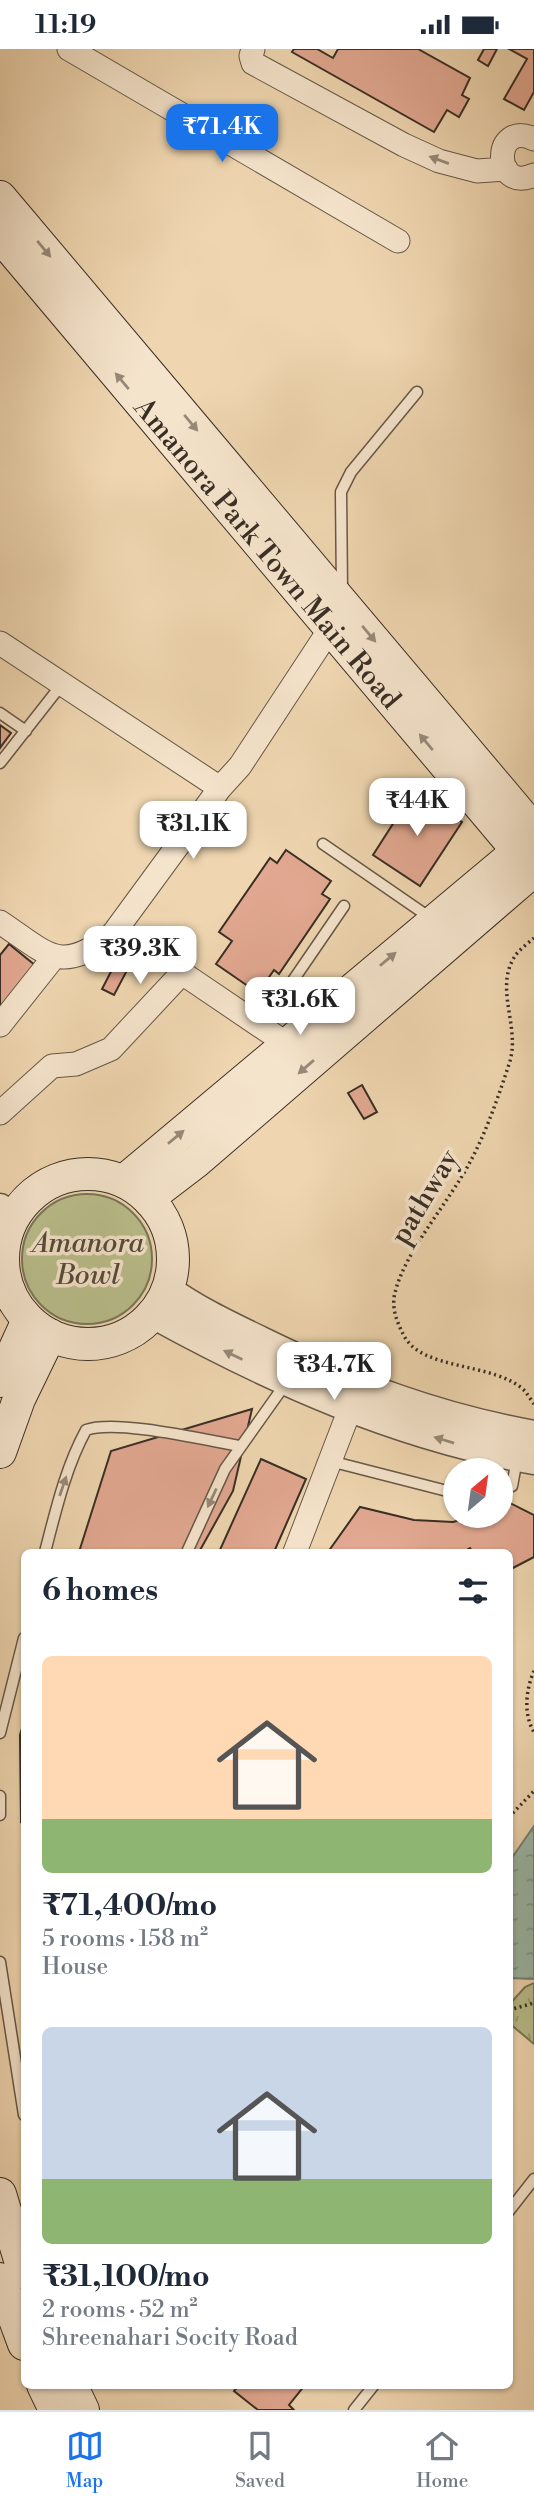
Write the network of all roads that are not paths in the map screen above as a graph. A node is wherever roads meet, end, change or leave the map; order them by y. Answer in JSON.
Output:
{"nodes":[{"id":1,"x":69,"y":49,"type":"edge"},
{"id":2,"x":253,"y":49,"type":"edge"},
{"id":3,"x":534,"y":139,"type":"edge"},
{"id":4,"x":525,"y":177,"type":"edge"},
{"id":5,"x":0,"y":197,"type":"edge"},
{"id":6,"x":0,"y":236,"type":"edge"},
{"id":7,"x":398,"y":241,"type":"dead end"},
{"id":8,"x":417,"y":392,"type":"dead end"},
{"id":9,"x":336,"y":615,"type":"junction"},
{"id":10,"x":0,"y":643,"type":"edge"},
{"id":11,"x":62,"y":684,"type":"junction"},
{"id":12,"x":0,"y":713,"type":"edge"},
{"id":13,"x":26,"y":731,"type":"junction"},
{"id":14,"x":0,"y":763,"type":"edge"},
{"id":15,"x":220,"y":788,"type":"junction"},
{"id":16,"x":323,"y":844,"type":"dead end"},
{"id":17,"x":530,"y":855,"type":"edge"},
{"id":18,"x":344,"y":906,"type":"dead end"},
{"id":19,"x":434,"y":921,"type":"junction"},
{"id":20,"x":2,"y":928,"type":"edge"},
{"id":21,"x":54,"y":957,"type":"junction"},
{"id":22,"x":315,"y":1021,"type":"junction"},
{"id":23,"x":0,"y":1025,"type":"edge"},
{"id":24,"x":287,"y":1044,"type":"junction"},
{"id":25,"x":0,"y":1112,"type":"edge"},
{"id":26,"x":124,"y":1181,"type":"junction"},
{"id":27,"x":150,"y":1201,"type":"junction"},
{"id":28,"x":4,"y":1226,"type":"edge"},
{"id":29,"x":160,"y":1301,"type":"junction"},
{"id":30,"x":39,"y":1327,"type":"junction"},
{"id":31,"x":0,"y":1381,"type":"edge"},
{"id":32,"x":287,"y":1382,"type":"junction"},
{"id":33,"x":350,"y":1409,"type":"junction"},
{"id":34,"x":534,"y":1435,"type":"edge"},
{"id":35,"x":240,"y":1446,"type":"junction"},
{"id":36,"x":0,"y":1452,"type":"edge"},
{"id":37,"x":525,"y":1459,"type":"edge"},
{"id":38,"x":330,"y":1461,"type":"junction"},
{"id":39,"x":513,"y":1484,"type":"edge"},
{"id":40,"x":443,"y":1490,"type":"edge"},
{"id":41,"x":47,"y":1549,"type":"edge"},
{"id":42,"x":188,"y":1549,"type":"edge"},
{"id":43,"x":296,"y":1549,"type":"edge"},
{"id":44,"x":21,"y":1650,"type":"edge"},
{"id":45,"x":0,"y":1733,"type":"edge"},
{"id":46,"x":0,"y":1795,"type":"edge"},
{"id":47,"x":0,"y":1815,"type":"edge"},
{"id":48,"x":0,"y":1962,"type":"edge"},
{"id":49,"x":21,"y":2096,"type":"edge"},
{"id":50,"x":534,"y":2179,"type":"edge"},
{"id":51,"x":1,"y":2203,"type":"edge"},
{"id":52,"x":513,"y":2206,"type":"edge"},
{"id":53,"x":21,"y":2264,"type":"edge"},
{"id":54,"x":0,"y":2279,"type":"edge"},
{"id":55,"x":21,"y":2336,"type":"edge"},
{"id":56,"x":45,"y":2389,"type":"edge"},
{"id":57,"x":73,"y":2389,"type":"edge"},
{"id":58,"x":370,"y":2389,"type":"edge"},
{"id":59,"x":55,"y":2410,"type":"edge"},
{"id":60,"x":83,"y":2410,"type":"edge"},
{"id":61,"x":354,"y":2410,"type":"edge"}],
"edges":[{"from":1,"to":7,"type":"street"},
{"from":4,"to":2,"type":"street","one_way":true},
{"from":3,"to":4,"type":"street"},
{"from":5,"to":9,"type":"main road","name":"Amanora Park Town Main Road","one_way":true},
{"from":9,"to":6,"type":"main road","name":"Amanora Park Town Main Road","one_way":true},
{"from":8,"to":9,"type":"lane"},
{"from":9,"to":15,"type":"street"},
{"from":9,"to":17,"type":"main road","name":"Amanora Park Town Main Road"},
{"from":10,"to":11,"type":"street"},
{"from":11,"to":13,"type":"lane"},
{"from":11,"to":15,"type":"street"},
{"from":12,"to":13,"type":"lane"},
{"from":13,"to":14,"type":"lane"},
{"from":15,"to":21,"type":"street"},
{"from":16,"to":19,"type":"lane"},
{"from":17,"to":19,"type":"main road"},
{"from":17,"to":27,"type":"main road","one_way":true},
{"from":18,"to":22,"type":"lane"},
{"from":22,"to":19,"type":"main road","one_way":true},
{"from":20,"to":21,"type":"street"},
{"from":21,"to":23,"type":"street"},
{"from":22,"to":24,"type":"main road"},
{"from":24,"to":25,"type":"street"},
{"from":26,"to":24,"type":"main road","one_way":true},
{"from":26,"to":27,"type":"main road"},
{"from":26,"to":28,"type":"main road"},
{"from":27,"to":29,"type":"main road"},
{"from":28,"to":30,"type":"main road"},
{"from":29,"to":30,"type":"main road"},
{"from":32,"to":29,"type":"street","one_way":true},
{"from":29,"to":34,"type":"street"},
{"from":30,"to":31,"type":"main road"},
{"from":30,"to":36,"type":"main road"},
{"from":32,"to":33,"type":"street"},
{"from":32,"to":35,"type":"lane"},
{"from":37,"to":33,"type":"street","one_way":true},
{"from":33,"to":38,"type":"street"},
{"from":41,"to":35,"type":"lane","one_way":true},
{"from":35,"to":42,"type":"lane","one_way":true},
{"from":37,"to":39,"type":"lane"},
{"from":38,"to":40,"type":"lane"},
{"from":38,"to":43,"type":"street"},
{"from":44,"to":45,"type":"lane"},
{"from":46,"to":47,"type":"lane"},
{"from":48,"to":49,"type":"lane"},
{"from":50,"to":52,"type":"lane"},
{"from":51,"to":53,"type":"main road"},
{"from":54,"to":55,"type":"main road"},
{"from":56,"to":59,"type":"main road"},
{"from":57,"to":60,"type":"main road"},
{"from":58,"to":61,"type":"lane"}]}
